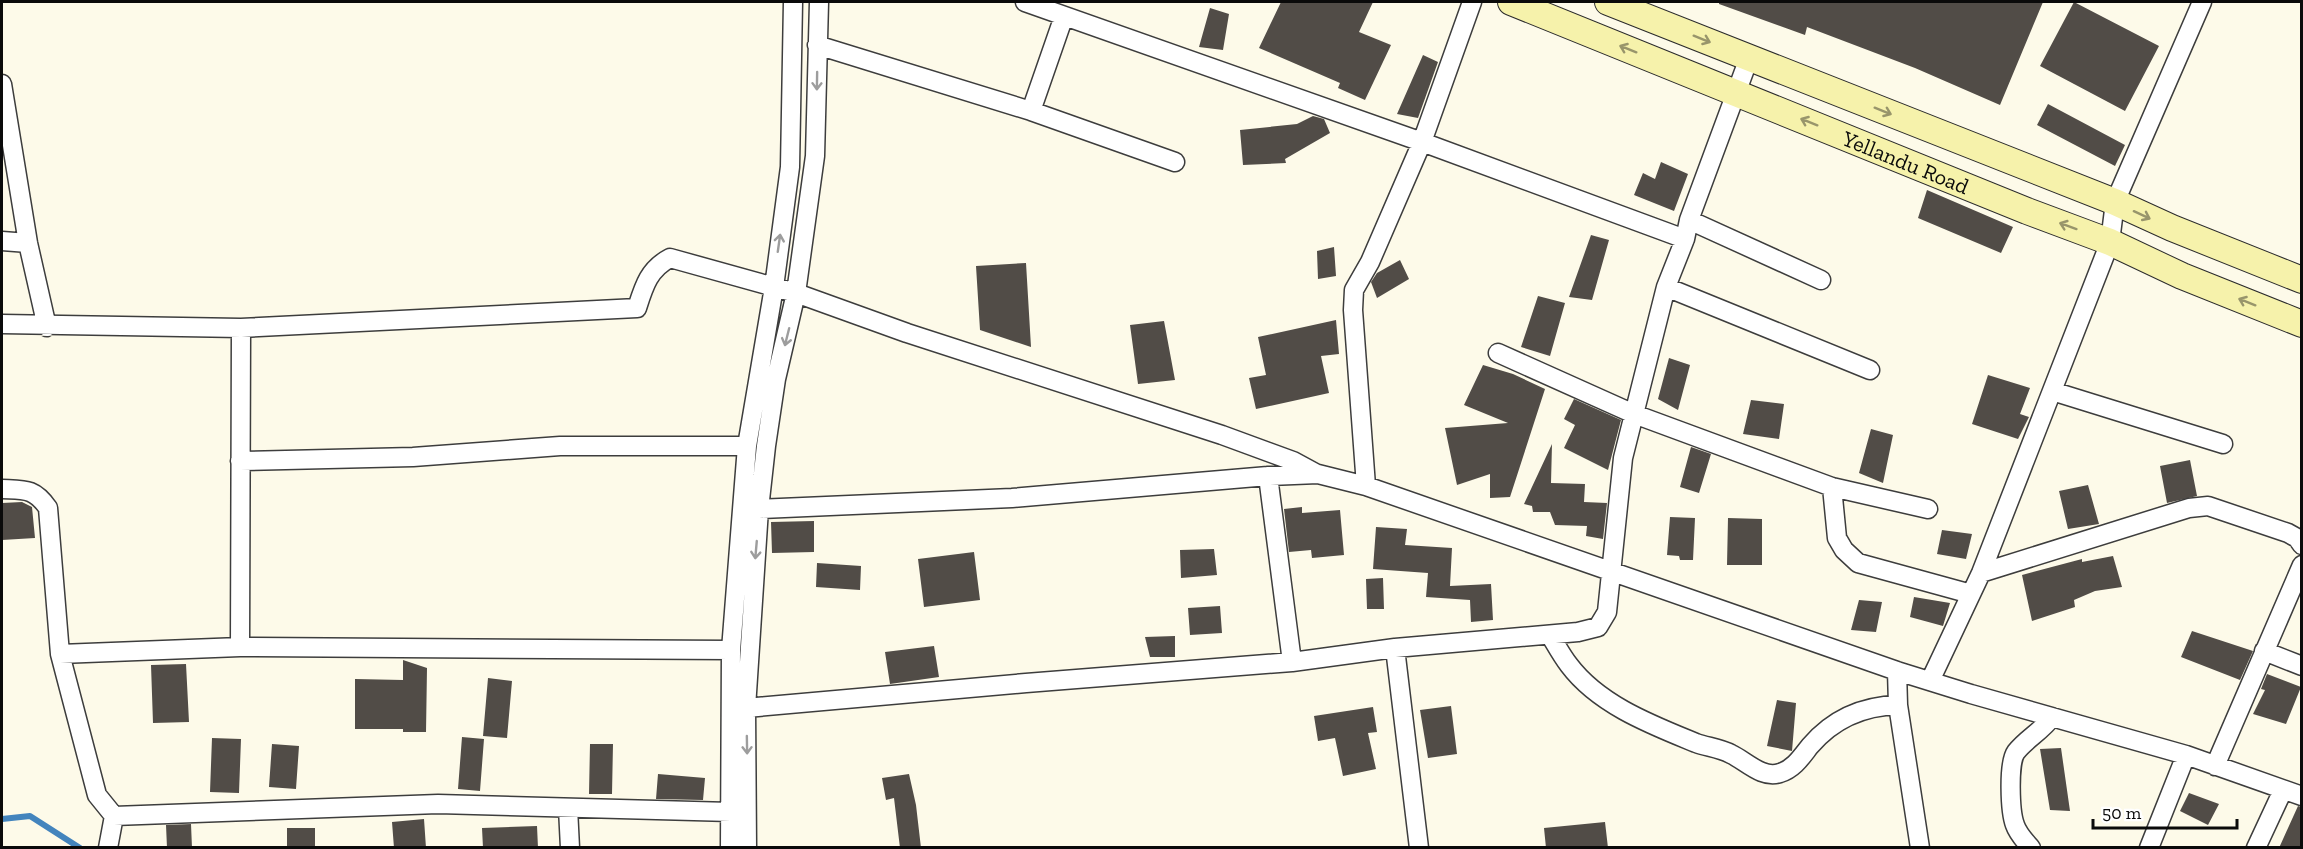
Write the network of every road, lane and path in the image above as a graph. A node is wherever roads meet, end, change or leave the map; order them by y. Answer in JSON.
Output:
{"nodes":[{"id":1,"x":793,"y":2,"type":"edge"},
{"id":2,"x":819,"y":2,"type":"edge"},
{"id":3,"x":1025,"y":2,"type":"edge"},
{"id":4,"x":1472,"y":2,"type":"edge"},
{"id":5,"x":1511,"y":2,"type":"edge"},
{"id":6,"x":1608,"y":2,"type":"edge"},
{"id":7,"x":2202,"y":2,"type":"edge"},
{"id":8,"x":1064,"y":16,"type":"junction"},
{"id":9,"x":817,"y":45,"type":"junction"},
{"id":10,"x":1749,"y":58,"type":"junction"},
{"id":11,"x":2,"y":84,"type":"edge"},
{"id":12,"x":1736,"y":92,"type":"junction"},
{"id":13,"x":1031,"y":111,"type":"junction"},
{"id":14,"x":1422,"y":142,"type":"junction"},
{"id":15,"x":1175,"y":162,"type":"dead end"},
{"id":16,"x":2115,"y":202,"type":"junction"},
{"id":17,"x":1689,"y":220,"type":"junction"},
{"id":18,"x":1685,"y":239,"type":"junction"},
{"id":19,"x":2,"y":241,"type":"edge"},
{"id":20,"x":2110,"y":242,"type":"junction"},
{"id":21,"x":28,"y":243,"type":"junction"},
{"id":22,"x":1821,"y":280,"type":"dead end"},
{"id":23,"x":2301,"y":280,"type":"edge"},
{"id":24,"x":774,"y":287,"type":"junction"},
{"id":25,"x":1666,"y":287,"type":"junction"},
{"id":26,"x":796,"y":293,"type":"junction"},
{"id":27,"x":2,"y":324,"type":"edge"},
{"id":28,"x":2301,"y":324,"type":"edge"},
{"id":29,"x":47,"y":327,"type":"junction"},
{"id":30,"x":241,"y":328,"type":"junction"},
{"id":31,"x":1498,"y":353,"type":"dead end"},
{"id":32,"x":1870,"y":370,"type":"dead end"},
{"id":33,"x":2052,"y":391,"type":"junction"},
{"id":34,"x":1634,"y":414,"type":"junction"},
{"id":35,"x":2223,"y":444,"type":"dead end"},
{"id":36,"x":747,"y":446,"type":"junction"},
{"id":37,"x":240,"y":461,"type":"junction"},
{"id":38,"x":1318,"y":474,"type":"junction"},
{"id":39,"x":1268,"y":477,"type":"junction"},
{"id":40,"x":1366,"y":486,"type":"junction"},
{"id":41,"x":1832,"y":487,"type":"junction"},
{"id":42,"x":2,"y":489,"type":"edge"},
{"id":43,"x":759,"y":509,"type":"junction"},
{"id":44,"x":1928,"y":509,"type":"dead end"},
{"id":45,"x":2301,"y":545,"type":"edge"},
{"id":46,"x":2301,"y":565,"type":"edge"},
{"id":47,"x":1610,"y":569,"type":"junction"},
{"id":48,"x":1981,"y":573,"type":"junction"},
{"id":49,"x":1971,"y":594,"type":"junction"},
{"id":50,"x":1550,"y":634,"type":"junction"},
{"id":51,"x":240,"y":647,"type":"junction"},
{"id":52,"x":1395,"y":648,"type":"junction"},
{"id":53,"x":732,"y":650,"type":"junction"},
{"id":54,"x":2264,"y":651,"type":"junction"},
{"id":55,"x":60,"y":654,"type":"junction"},
{"id":56,"x":1292,"y":662,"type":"junction"},
{"id":57,"x":2301,"y":666,"type":"edge"},
{"id":58,"x":1897,"y":670,"type":"junction"},
{"id":59,"x":1930,"y":681,"type":"junction"},
{"id":60,"x":1898,"y":705,"type":"junction"},
{"id":61,"x":746,"y":708,"type":"junction"},
{"id":62,"x":2052,"y":717,"type":"junction"},
{"id":63,"x":2186,"y":755,"type":"junction"},
{"id":64,"x":2215,"y":766,"type":"junction"},
{"id":65,"x":2283,"y":790,"type":"junction"},
{"id":66,"x":2301,"y":796,"type":"edge"},
{"id":67,"x":568,"y":808,"type":"junction"},
{"id":68,"x":731,"y":812,"type":"junction"},
{"id":69,"x":114,"y":816,"type":"junction"},
{"id":70,"x":108,"y":848,"type":"edge"},
{"id":71,"x":570,"y":848,"type":"edge"},
{"id":72,"x":730,"y":848,"type":"edge"},
{"id":73,"x":747,"y":848,"type":"edge"},
{"id":74,"x":1419,"y":848,"type":"edge"},
{"id":75,"x":1920,"y":848,"type":"edge"},
{"id":76,"x":2031,"y":848,"type":"edge"},
{"id":77,"x":2149,"y":848,"type":"edge"},
{"id":78,"x":2256,"y":848,"type":"edge"}],
"edges":[{"from":24,"to":1,"type":"street","one_way":true},
{"from":2,"to":9,"type":"street"},
{"from":3,"to":8,"type":"street"},
{"from":4,"to":14,"type":"street"},
{"from":12,"to":5,"type":"main road","name":"Yellandu Road","one_way":true},
{"from":6,"to":10,"type":"main road","name":"Yellandu Road","one_way":true},
{"from":7,"to":16,"type":"street"},
{"from":8,"to":13,"type":"street"},
{"from":8,"to":14,"type":"street"},
{"from":9,"to":13,"type":"street"},
{"from":9,"to":26,"type":"street","one_way":true},
{"from":10,"to":12,"type":"street"},
{"from":10,"to":16,"type":"main road","name":"Yellandu Road","one_way":true},
{"from":11,"to":21,"type":"street"},
{"from":12,"to":17,"type":"street"},
{"from":20,"to":12,"type":"main road","name":"Yellandu Road","one_way":true},
{"from":13,"to":15,"type":"street"},
{"from":14,"to":18,"type":"street"},
{"from":14,"to":40,"type":"street"},
{"from":16,"to":20,"type":"street"},
{"from":16,"to":23,"type":"main road","name":"Yellandu Road","one_way":true},
{"from":17,"to":18,"type":"street"},
{"from":17,"to":22,"type":"street"},
{"from":18,"to":25,"type":"street"},
{"from":19,"to":21,"type":"street"},
{"from":28,"to":20,"type":"main road","name":"Yellandu Road","one_way":true},
{"from":20,"to":33,"type":"street"},
{"from":21,"to":29,"type":"street"},
{"from":24,"to":26,"type":"street"},
{"from":24,"to":30,"type":"street"},
{"from":24,"to":36,"type":"street"},
{"from":25,"to":32,"type":"street"},
{"from":25,"to":34,"type":"street"},
{"from":26,"to":38,"type":"street"},
{"from":26,"to":43,"type":"street","one_way":true},
{"from":27,"to":29,"type":"street"},
{"from":29,"to":30,"type":"street"},
{"from":30,"to":37,"type":"street"},
{"from":31,"to":34,"type":"street"},
{"from":33,"to":35,"type":"street"},
{"from":33,"to":48,"type":"street"},
{"from":34,"to":41,"type":"street"},
{"from":34,"to":47,"type":"street"},
{"from":36,"to":37,"type":"street"},
{"from":36,"to":53,"type":"street"},
{"from":37,"to":51,"type":"street"},
{"from":38,"to":39,"type":"street"},
{"from":38,"to":40,"type":"street"},
{"from":39,"to":43,"type":"street"},
{"from":39,"to":56,"type":"street"},
{"from":40,"to":47,"type":"street"},
{"from":41,"to":44,"type":"street"},
{"from":41,"to":49,"type":"street"},
{"from":42,"to":55,"type":"street"},
{"from":43,"to":61,"type":"street","one_way":true},
{"from":45,"to":48,"type":"street"},
{"from":46,"to":54,"type":"street"},
{"from":47,"to":50,"type":"street"},
{"from":47,"to":58,"type":"street"},
{"from":48,"to":49,"type":"street"},
{"from":49,"to":59,"type":"street"},
{"from":50,"to":52,"type":"street"},
{"from":50,"to":60,"type":"street"},
{"from":51,"to":53,"type":"street"},
{"from":51,"to":55,"type":"street"},
{"from":52,"to":56,"type":"street"},
{"from":52,"to":74,"type":"street"},
{"from":53,"to":68,"type":"street"},
{"from":54,"to":57,"type":"street"},
{"from":54,"to":64,"type":"street"},
{"from":55,"to":69,"type":"street"},
{"from":56,"to":61,"type":"street"},
{"from":58,"to":59,"type":"street"},
{"from":58,"to":60,"type":"street"},
{"from":59,"to":62,"type":"street"},
{"from":60,"to":75,"type":"street"},
{"from":61,"to":73,"type":"street","one_way":true},
{"from":62,"to":63,"type":"street"},
{"from":62,"to":76,"type":"street"},
{"from":63,"to":64,"type":"street"},
{"from":63,"to":77,"type":"street"},
{"from":64,"to":65,"type":"street"},
{"from":65,"to":66,"type":"street"},
{"from":65,"to":78,"type":"street"},
{"from":67,"to":68,"type":"street"},
{"from":67,"to":69,"type":"street"},
{"from":67,"to":71,"type":"street"},
{"from":68,"to":72,"type":"street"},
{"from":69,"to":70,"type":"street"}]}
